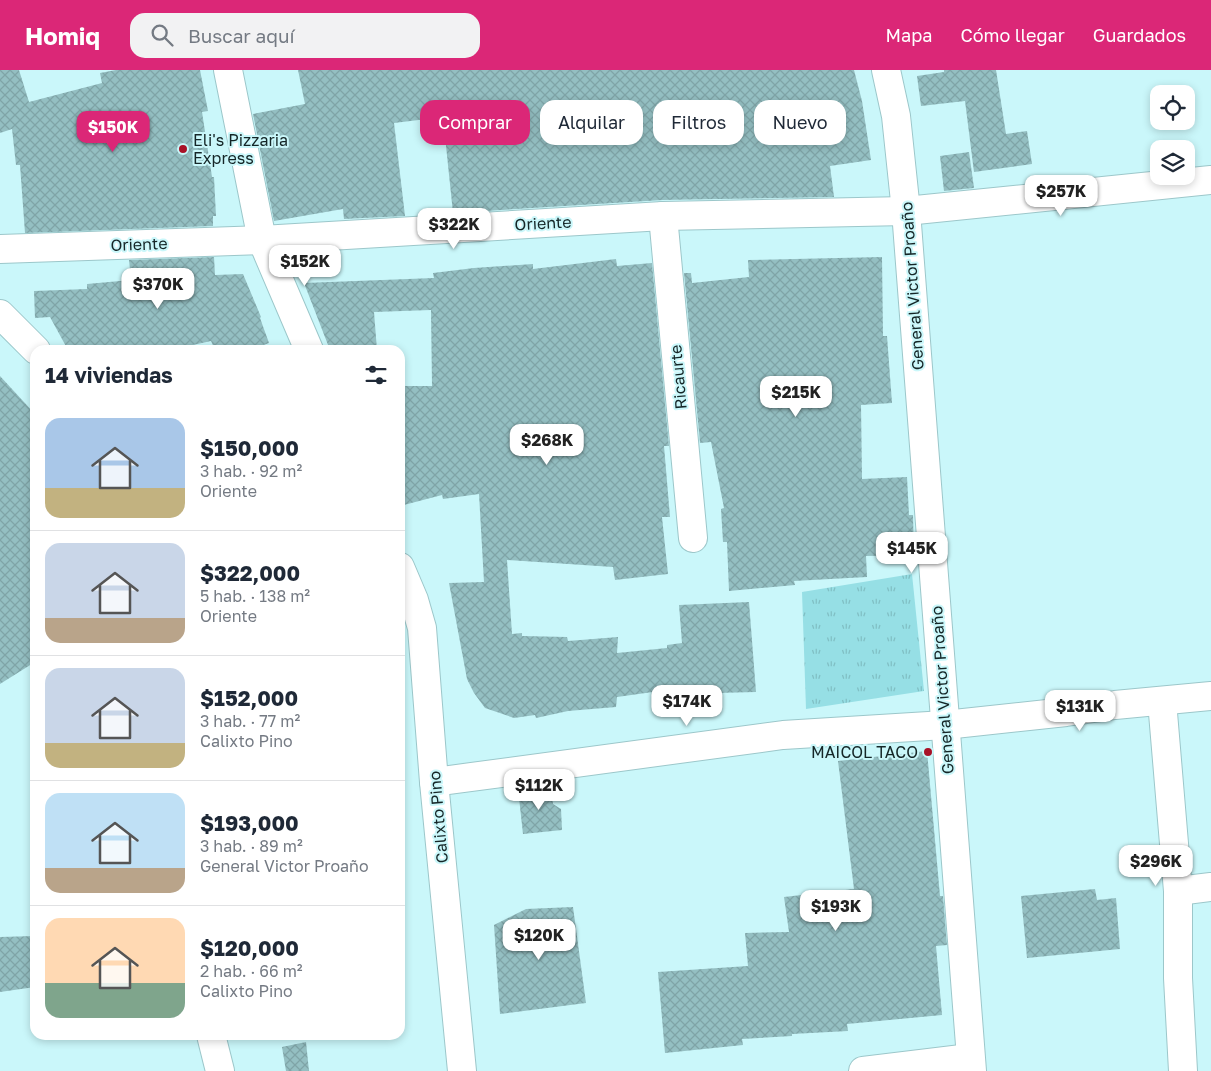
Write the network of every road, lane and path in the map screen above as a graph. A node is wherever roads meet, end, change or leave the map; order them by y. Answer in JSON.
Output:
{"nodes":[{"id":1,"x":228,"y":70,"type":"edge"},
{"id":2,"x":886,"y":70,"type":"edge"},
{"id":3,"x":1211,"y":180,"type":"edge"},
{"id":4,"x":906,"y":211,"type":"junction"},
{"id":5,"x":663,"y":216,"type":"junction"},
{"id":6,"x":262,"y":240,"type":"junction"},
{"id":7,"x":0,"y":249,"type":"edge"},
{"id":8,"x":0,"y":314,"type":"edge"},
{"id":9,"x":31,"y":345,"type":"edge"},
{"id":10,"x":307,"y":345,"type":"edge"},
{"id":11,"x":693,"y":538,"type":"dead end"},
{"id":12,"x":405,"y":579,"type":"edge"},
{"id":13,"x":1211,"y":696,"type":"edge"},
{"id":14,"x":1162,"y":701,"type":"junction"},
{"id":15,"x":945,"y":725,"type":"junction"},
{"id":16,"x":434,"y":782,"type":"junction"},
{"id":17,"x":1211,"y":888,"type":"edge"},
{"id":18,"x":1178,"y":891,"type":"junction"},
{"id":19,"x":212,"y":1040,"type":"edge"},
{"id":20,"x":971,"y":1064,"type":"edge"},
{"id":21,"x":220,"y":1071,"type":"edge"},
{"id":22,"x":462,"y":1071,"type":"edge"},
{"id":23,"x":863,"y":1071,"type":"edge"},
{"id":24,"x":1183,"y":1071,"type":"edge"}],
"edges":[{"from":1,"to":6,"type":"street"},
{"from":2,"to":4,"type":"street","name":"General Victor Proaño"},
{"from":3,"to":4,"type":"street","name":"Oriente"},
{"from":4,"to":5,"type":"street","name":"Oriente"},
{"from":4,"to":15,"type":"street","name":"General Victor Proaño"},
{"from":5,"to":6,"type":"street","name":"Oriente"},
{"from":5,"to":11,"type":"street","name":"Ricaurte"},
{"from":6,"to":7,"type":"street","name":"Oriente"},
{"from":6,"to":10,"type":"street"},
{"from":8,"to":9,"type":"street"},
{"from":12,"to":16,"type":"street","name":"Calixto Pino"},
{"from":13,"to":14,"type":"street"},
{"from":14,"to":15,"type":"street"},
{"from":14,"to":18,"type":"street"},
{"from":15,"to":16,"type":"street"},
{"from":15,"to":20,"type":"street","name":"General Victor Proaño"},
{"from":16,"to":22,"type":"street","name":"Calixto Pino"},
{"from":17,"to":18,"type":"street"},
{"from":18,"to":24,"type":"street"},
{"from":19,"to":21,"type":"street"},
{"from":20,"to":23,"type":"street"}]}
